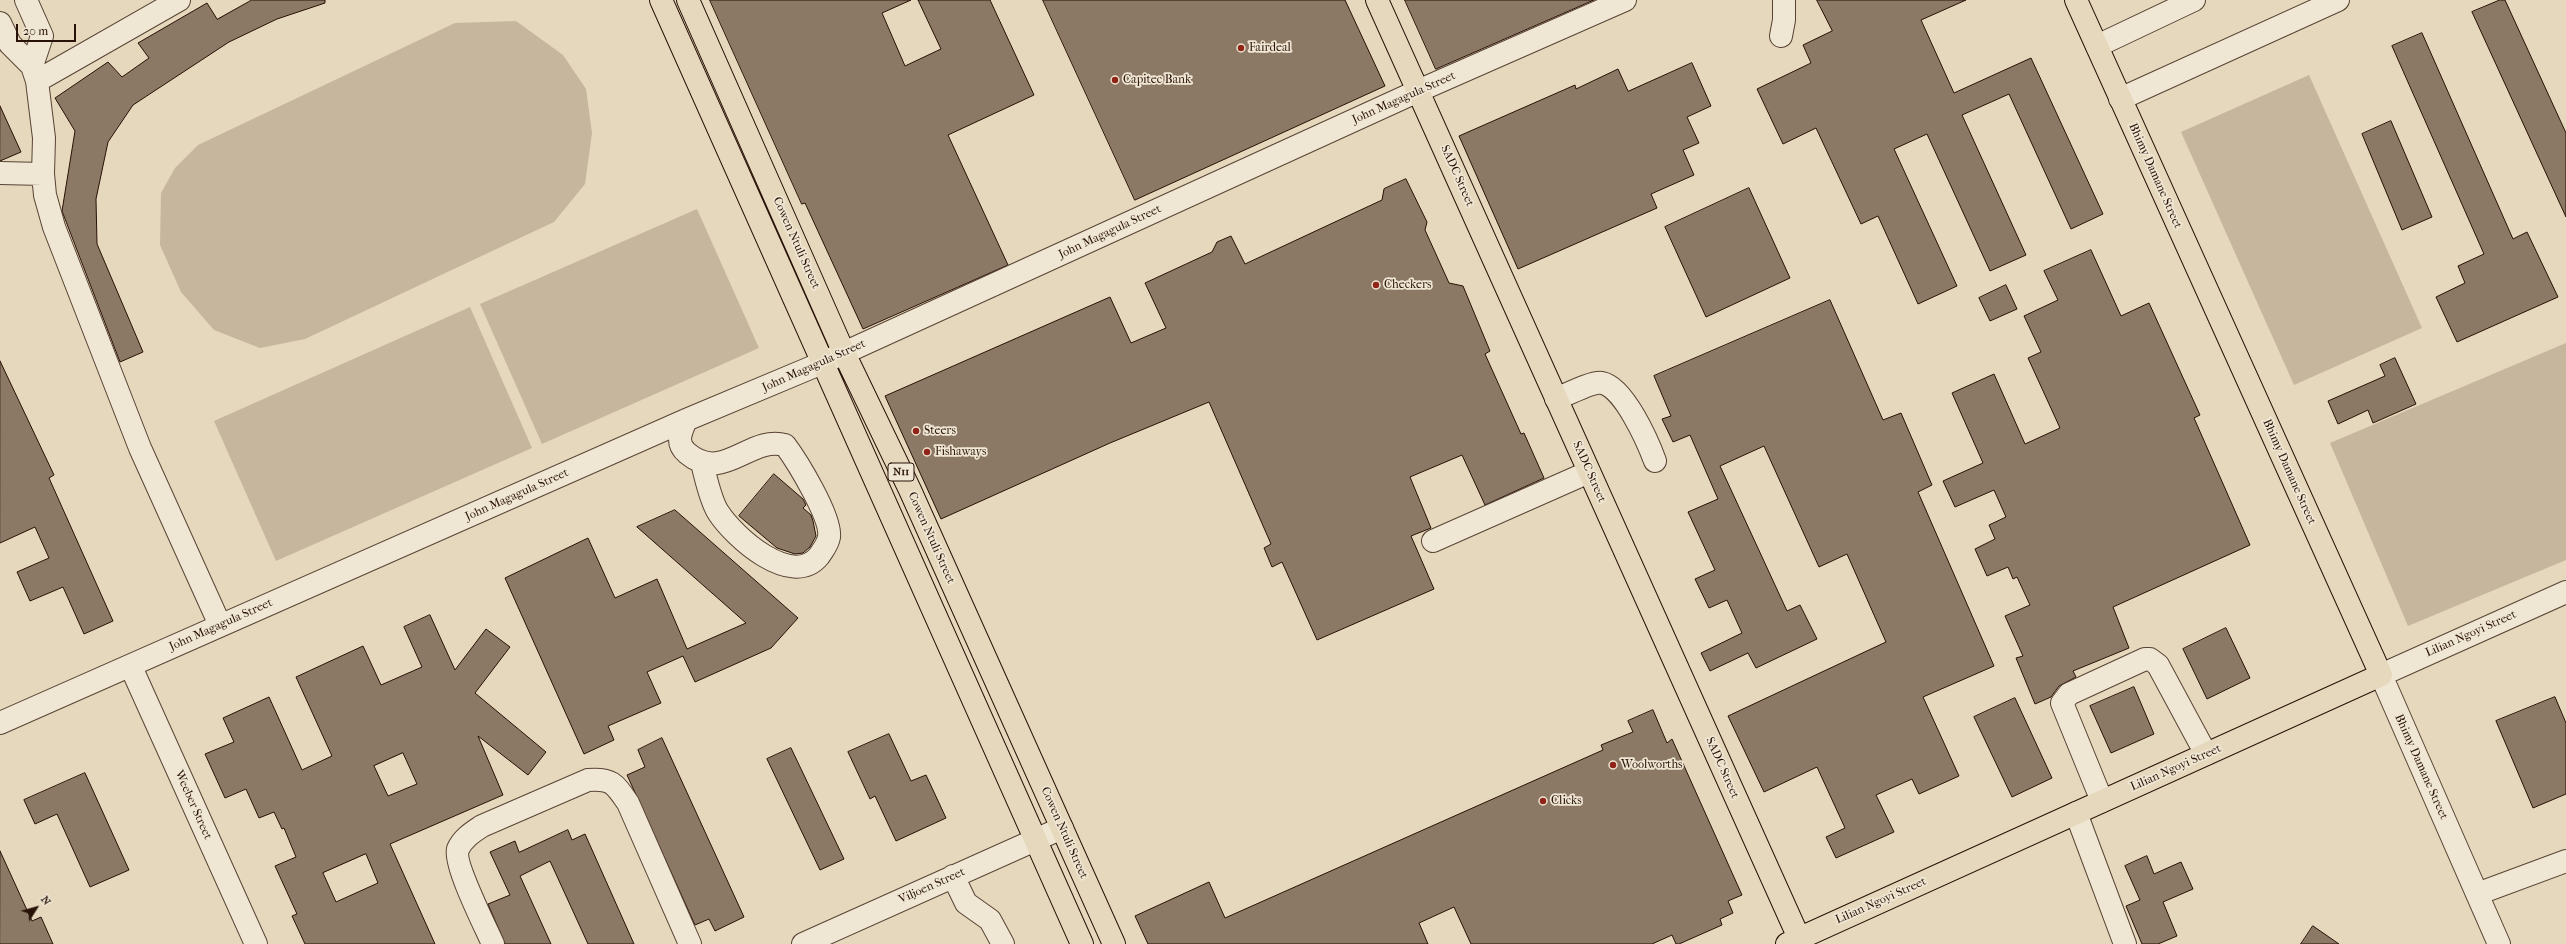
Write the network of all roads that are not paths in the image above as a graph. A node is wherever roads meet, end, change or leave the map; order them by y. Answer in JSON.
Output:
{"nodes":[{"id":1,"x":26,"y":0,"type":"edge"},
{"id":2,"x":179,"y":0,"type":"edge"},
{"id":3,"x":661,"y":0,"type":"edge"},
{"id":4,"x":688,"y":0,"type":"edge"},
{"id":5,"x":1377,"y":0,"type":"edge"},
{"id":6,"x":1625,"y":0,"type":"edge"},
{"id":7,"x":1784,"y":0,"type":"edge"},
{"id":8,"x":2076,"y":0,"type":"edge"},
{"id":9,"x":2194,"y":0,"type":"edge"},
{"id":10,"x":2338,"y":0,"type":"edge"},
{"id":11,"x":0,"y":23,"type":"edge"},
{"id":12,"x":1781,"y":36,"type":"dead end"},
{"id":13,"x":2097,"y":46,"type":"junction"},
{"id":14,"x":34,"y":73,"type":"junction"},
{"id":15,"x":1418,"y":91,"type":"junction"},
{"id":16,"x":2120,"y":99,"type":"junction"},
{"id":17,"x":0,"y":173,"type":"edge"},
{"id":18,"x":43,"y":174,"type":"junction"},
{"id":19,"x":844,"y":353,"type":"junction"},
{"id":20,"x":822,"y":363,"type":"junction"},
{"id":21,"x":1556,"y":399,"type":"junction"},
{"id":22,"x":686,"y":420,"type":"junction"},
{"id":23,"x":1655,"y":461,"type":"dead end"},
{"id":24,"x":702,"y":463,"type":"junction"},
{"id":25,"x":1588,"y":472,"type":"junction"},
{"id":26,"x":1433,"y":541,"type":"dead end"},
{"id":27,"x":2566,"y":592,"type":"edge"},
{"id":28,"x":220,"y":625,"type":"junction"},
{"id":29,"x":131,"y":667,"type":"junction"},
{"id":30,"x":2381,"y":675,"type":"junction"},
{"id":31,"x":0,"y":723,"type":"edge"},
{"id":32,"x":2206,"y":754,"type":"junction"},
{"id":33,"x":2102,"y":801,"type":"junction"},
{"id":34,"x":2076,"y":813,"type":"junction"},
{"id":35,"x":1062,"y":828,"type":"junction"},
{"id":36,"x":1036,"y":839,"type":"junction"},
{"id":37,"x":2566,"y":861,"type":"edge"},
{"id":38,"x":953,"y":876,"type":"junction"},
{"id":39,"x":2477,"y":894,"type":"junction"},
{"id":40,"x":1796,"y":942,"type":"edge"},
{"id":41,"x":256,"y":944,"type":"edge"},
{"id":42,"x":494,"y":944,"type":"edge"},
{"id":43,"x":690,"y":944,"type":"edge"},
{"id":44,"x":802,"y":944,"type":"edge"},
{"id":45,"x":1003,"y":944,"type":"edge"},
{"id":46,"x":1082,"y":944,"type":"edge"},
{"id":47,"x":1114,"y":944,"type":"edge"},
{"id":48,"x":2125,"y":944,"type":"edge"},
{"id":49,"x":2499,"y":944,"type":"edge"}],
"edges":[{"from":1,"to":14,"type":"street"},
{"from":2,"to":14,"type":"street"},
{"from":3,"to":20,"type":"main road","name":"Cowen Ntuli Street","number":"N11"},
{"from":4,"to":19,"type":"main road","name":"Cowen Ntuli Street","number":"N11"},
{"from":5,"to":15,"type":"main road","name":"SADC Street"},
{"from":6,"to":15,"type":"street","name":"John Magagula Street"},
{"from":7,"to":12,"type":"street"},
{"from":8,"to":13,"type":"main road","name":"Bhimy Damane Street"},
{"from":9,"to":13,"type":"street"},
{"from":10,"to":16,"type":"street"},
{"from":11,"to":14,"type":"street"},
{"from":13,"to":16,"type":"main road","name":"Bhimy Damane Street"},
{"from":14,"to":18,"type":"street"},
{"from":15,"to":19,"type":"street","name":"John Magagula Street"},
{"from":15,"to":21,"type":"main road","name":"SADC Street"},
{"from":16,"to":30,"type":"main road","name":"Bhimy Damane Street"},
{"from":17,"to":18,"type":"street"},
{"from":18,"to":28,"type":"street"},
{"from":19,"to":20,"type":"street","name":"John Magagula Street"},
{"from":19,"to":35,"type":"main road","name":"Cowen Ntuli Street","number":"N11"},
{"from":20,"to":22,"type":"street","name":"John Magagula Street"},
{"from":20,"to":36,"type":"main road","name":"Cowen Ntuli Street","number":"N11"},
{"from":21,"to":23,"type":"street"},
{"from":21,"to":25,"type":"main road","name":"SADC Street"},
{"from":22,"to":24,"type":"street"},
{"from":22,"to":28,"type":"street","name":"John Magagula Street"},
{"from":24,"to":24,"type":"street"},
{"from":25,"to":26,"type":"street"},
{"from":25,"to":40,"type":"main road","name":"SADC Street"},
{"from":27,"to":30,"type":"street","name":"Lilian Ngoyi Street"},
{"from":28,"to":29,"type":"street","name":"John Magagula Street"},
{"from":29,"to":31,"type":"street","name":"John Magagula Street"},
{"from":29,"to":41,"type":"street","name":"Weeber Street"},
{"from":30,"to":32,"type":"main road","name":"Lilian Ngoyi Street"},
{"from":30,"to":39,"type":"street","name":"Bhimy Damane Street"},
{"from":32,"to":33,"type":"main road","name":"Lilian Ngoyi Street"},
{"from":32,"to":33,"type":"street"},
{"from":33,"to":34,"type":"main road","name":"Lilian Ngoyi Street"},
{"from":34,"to":40,"type":"main road","name":"Lilian Ngoyi Street"},
{"from":34,"to":48,"type":"street"},
{"from":35,"to":36,"type":"street","name":"Viljoen Street"},
{"from":35,"to":47,"type":"main road","name":"Cowen Ntuli Street","number":"N11"},
{"from":36,"to":38,"type":"street","name":"Viljoen Street"},
{"from":36,"to":46,"type":"main road","name":"Cowen Ntuli Street","number":"N11"},
{"from":37,"to":39,"type":"street"},
{"from":38,"to":44,"type":"street","name":"Viljoen Street"},
{"from":38,"to":45,"type":"street"},
{"from":39,"to":49,"type":"street","name":"Bhimy Damane Street"},
{"from":42,"to":43,"type":"street"}]}
